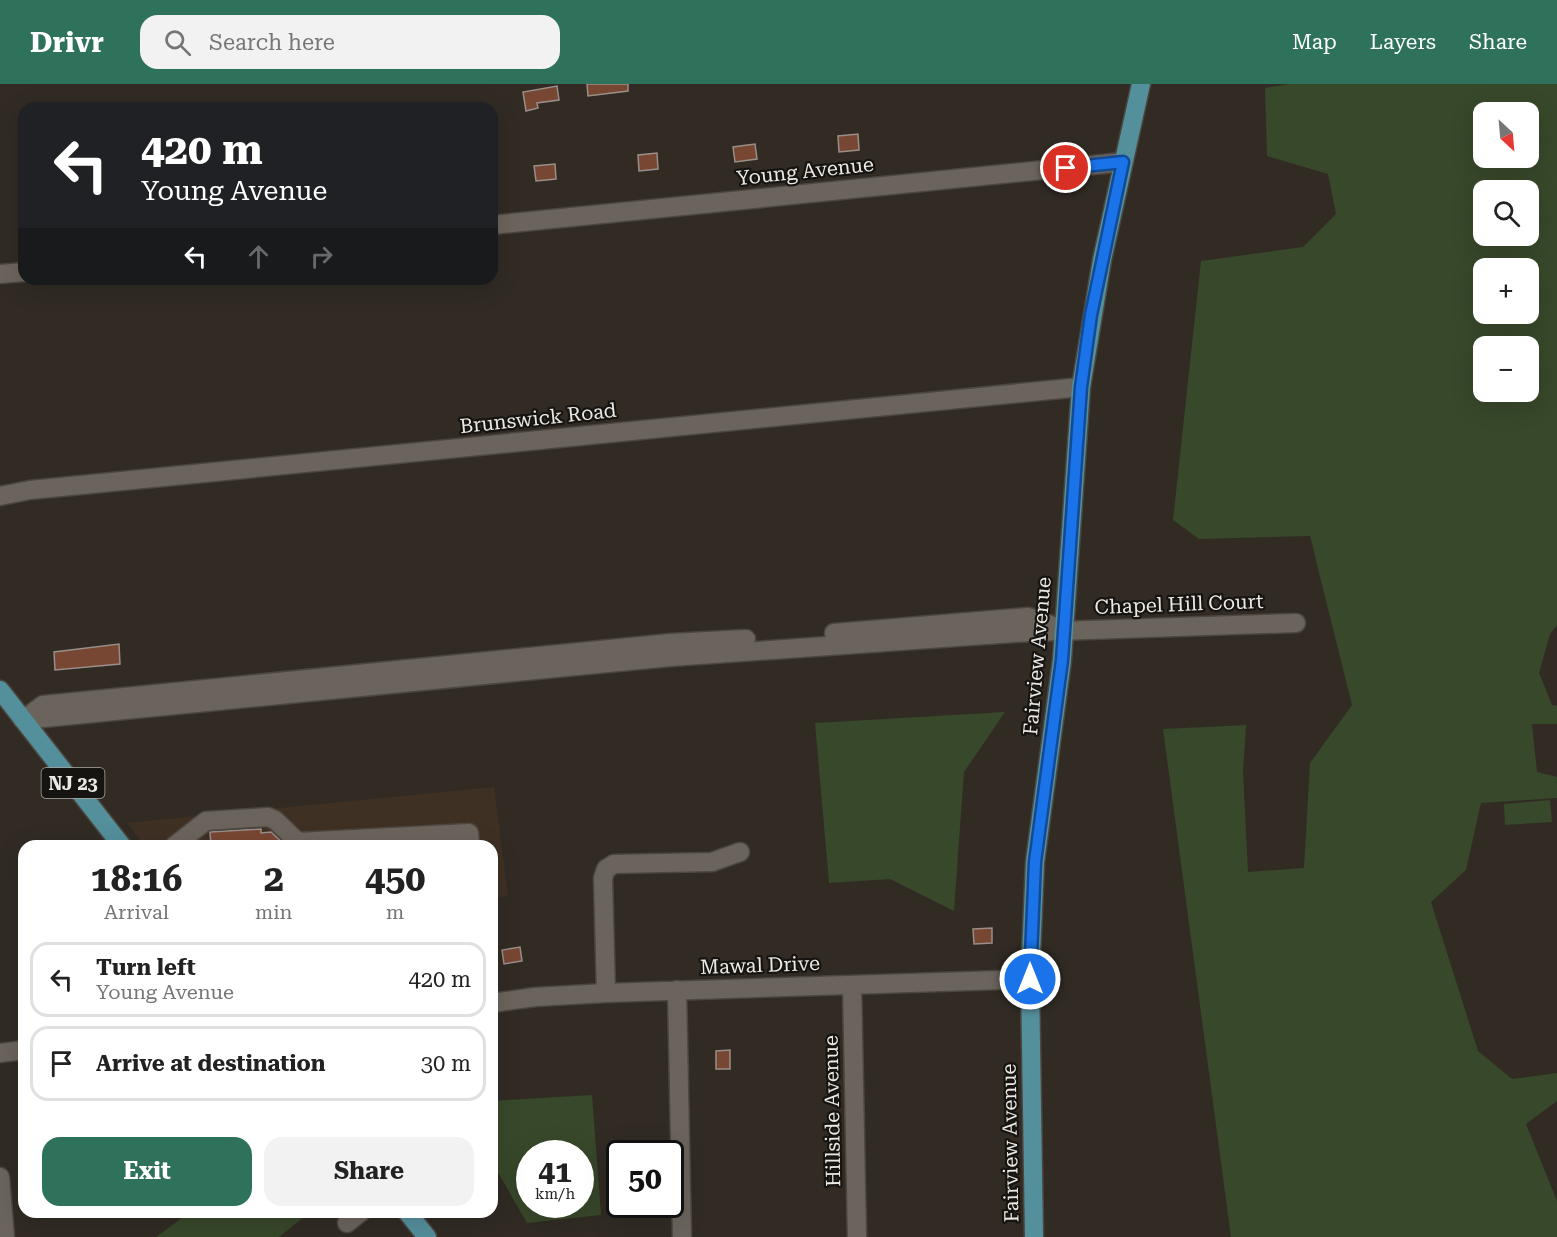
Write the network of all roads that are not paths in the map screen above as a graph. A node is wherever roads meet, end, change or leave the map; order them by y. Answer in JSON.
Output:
{"nodes":[{"id":1,"x":1141,"y":84,"type":"edge"},
{"id":2,"x":1123,"y":162,"type":"junction"},
{"id":3,"x":498,"y":224,"type":"edge"},
{"id":4,"x":18,"y":272,"type":"edge"},
{"id":5,"x":0,"y":274,"type":"edge"},
{"id":6,"x":1081,"y":387,"type":"junction"},
{"id":7,"x":0,"y":496,"type":"edge"},
{"id":8,"x":1296,"y":623,"type":"dead end"},
{"id":9,"x":1063,"y":630,"type":"junction"},
{"id":10,"x":0,"y":690,"type":"edge"},
{"id":11,"x":23,"y":720,"type":"junction"},
{"id":12,"x":117,"y":840,"type":"edge"},
{"id":13,"x":182,"y":840,"type":"edge"},
{"id":14,"x":294,"y":840,"type":"edge"},
{"id":15,"x":360,"y":840,"type":"edge"},
{"id":16,"x":470,"y":840,"type":"edge"},
{"id":17,"x":740,"y":852,"type":"dead end"},
{"id":18,"x":1030,"y":979,"type":"junction"},
{"id":19,"x":852,"y":985,"type":"junction"},
{"id":20,"x":677,"y":990,"type":"junction"},
{"id":21,"x":606,"y":993,"type":"junction"},
{"id":22,"x":498,"y":1002,"type":"edge"},
{"id":23,"x":18,"y":1051,"type":"edge"},
{"id":24,"x":0,"y":1053,"type":"edge"},
{"id":25,"x":0,"y":1177,"type":"edge"},
{"id":26,"x":410,"y":1218,"type":"edge"},
{"id":27,"x":420,"y":1235,"type":"edge"},
{"id":28,"x":5,"y":1237,"type":"edge"},
{"id":29,"x":682,"y":1237,"type":"edge"},
{"id":30,"x":857,"y":1237,"type":"edge"},
{"id":31,"x":1034,"y":1237,"type":"edge"}],
"edges":[{"from":1,"to":2,"type":"main road","name":"Fairview Avenue"},
{"from":2,"to":3,"type":"street","name":"Young Avenue"},
{"from":2,"to":6,"type":"main road","name":"Fairview Avenue"},
{"from":4,"to":5,"type":"street"},
{"from":6,"to":7,"type":"street","name":"Brunswick Road"},
{"from":6,"to":9,"type":"main road","name":"Fairview Avenue"},
{"from":8,"to":9,"type":"street","name":"Chapel Hill Court"},
{"from":9,"to":11,"type":"street","name":"Chapel Hill Court"},
{"from":9,"to":18,"type":"main road","name":"Fairview Avenue"},
{"from":10,"to":11,"type":"main road","number":"NJ 23"},
{"from":11,"to":12,"type":"main road","number":"NJ 23"},
{"from":13,"to":14,"type":"street"},
{"from":15,"to":16,"type":"street"},
{"from":17,"to":21,"type":"street"},
{"from":18,"to":19,"type":"street","name":"Mawal Drive"},
{"from":18,"to":31,"type":"main road","name":"Fairview Avenue"},
{"from":19,"to":20,"type":"street","name":"Mawal Drive"},
{"from":19,"to":30,"type":"street","name":"Hillside Avenue"},
{"from":20,"to":21,"type":"street","name":"Mawal Drive"},
{"from":20,"to":29,"type":"street"},
{"from":21,"to":22,"type":"street","name":"Mawal Drive"},
{"from":23,"to":24,"type":"street"},
{"from":25,"to":28,"type":"street"},
{"from":26,"to":27,"type":"main road"}]}
